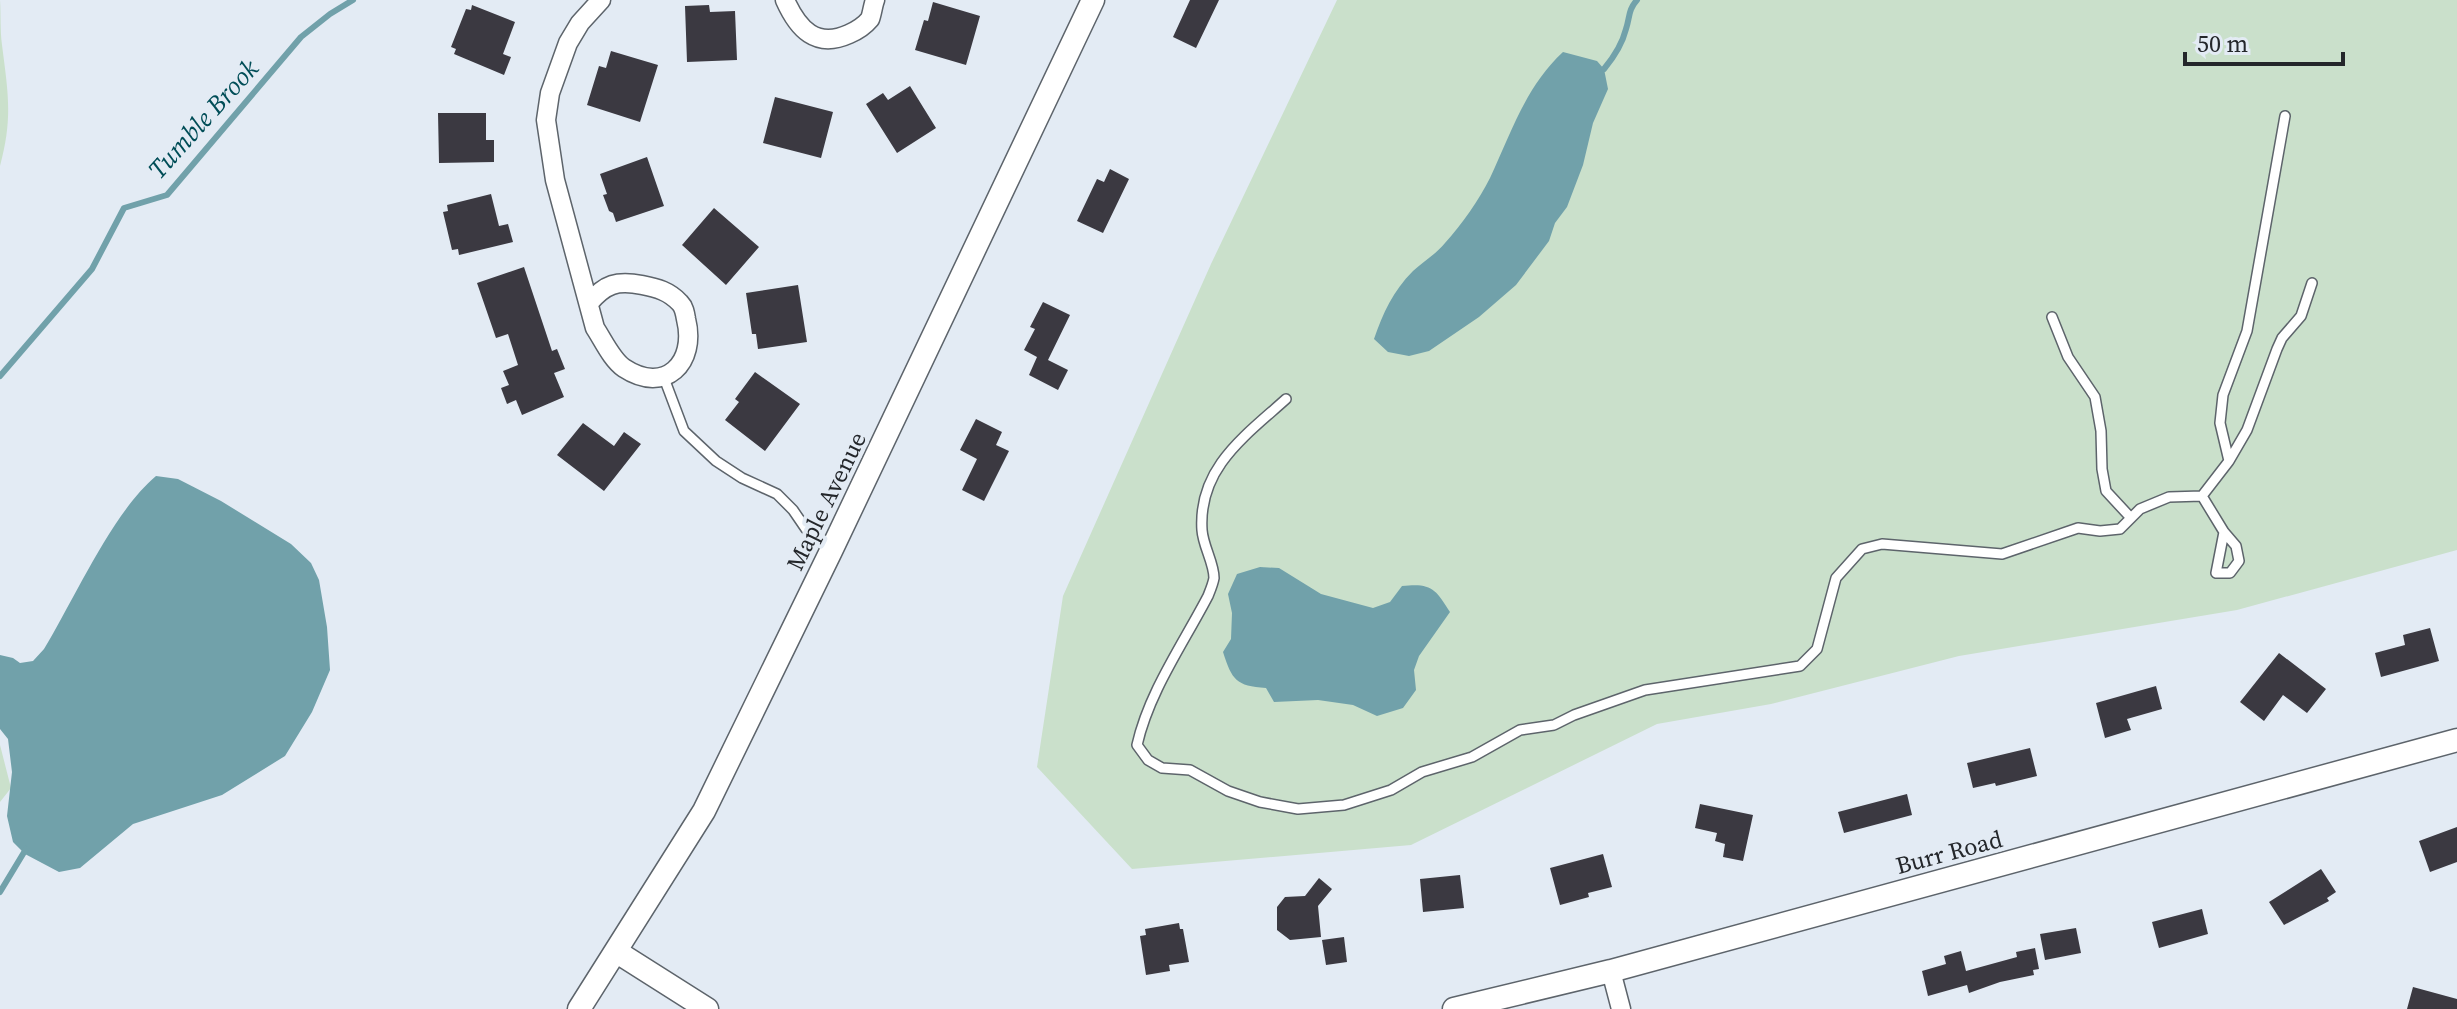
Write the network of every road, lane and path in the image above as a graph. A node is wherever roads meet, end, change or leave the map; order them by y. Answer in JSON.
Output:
{"nodes":[{"id":1,"x":601,"y":0,"type":"edge"},
{"id":2,"x":785,"y":0,"type":"edge"},
{"id":3,"x":875,"y":0,"type":"edge"},
{"id":4,"x":1093,"y":0,"type":"edge"},
{"id":5,"x":2285,"y":116,"type":"dead end"},
{"id":6,"x":2312,"y":283,"type":"dead end"},
{"id":7,"x":589,"y":303,"type":"junction"},
{"id":8,"x":2052,"y":317,"type":"dead end"},
{"id":9,"x":664,"y":378,"type":"junction"},
{"id":10,"x":1286,"y":399,"type":"dead end"},
{"id":11,"x":2229,"y":461,"type":"junction"},
{"id":12,"x":2202,"y":496,"type":"junction"},
{"id":13,"x":2131,"y":518,"type":"junction"},
{"id":14,"x":2224,"y":532,"type":"dead end"},
{"id":15,"x":831,"y":551,"type":"junction"},
{"id":16,"x":2457,"y":740,"type":"edge"},
{"id":17,"x":617,"y":952,"type":"junction"},
{"id":18,"x":1611,"y":971,"type":"junction"},
{"id":19,"x":579,"y":1009,"type":"edge"},
{"id":20,"x":707,"y":1009,"type":"edge"},
{"id":21,"x":1454,"y":1009,"type":"edge"},
{"id":22,"x":1621,"y":1009,"type":"edge"}],
"edges":[{"from":1,"to":7,"type":"street"},
{"from":2,"to":3,"type":"street"},
{"from":4,"to":15,"type":"street","name":"Maple Avenue"},
{"from":5,"to":11,"type":"lane"},
{"from":6,"to":11,"type":"lane"},
{"from":7,"to":9,"type":"street"},
{"from":7,"to":9,"type":"street"},
{"from":8,"to":13,"type":"lane"},
{"from":9,"to":15,"type":"lane"},
{"from":10,"to":13,"type":"lane"},
{"from":11,"to":12,"type":"lane"},
{"from":12,"to":13,"type":"lane"},
{"from":12,"to":14,"type":"lane"},
{"from":15,"to":17,"type":"street","name":"Maple Avenue"},
{"from":16,"to":18,"type":"street","name":"Burr Road"},
{"from":17,"to":19,"type":"street","name":"Maple Avenue"},
{"from":17,"to":20,"type":"street"},
{"from":18,"to":21,"type":"street","name":"Burr Road"},
{"from":18,"to":22,"type":"street"}]}
